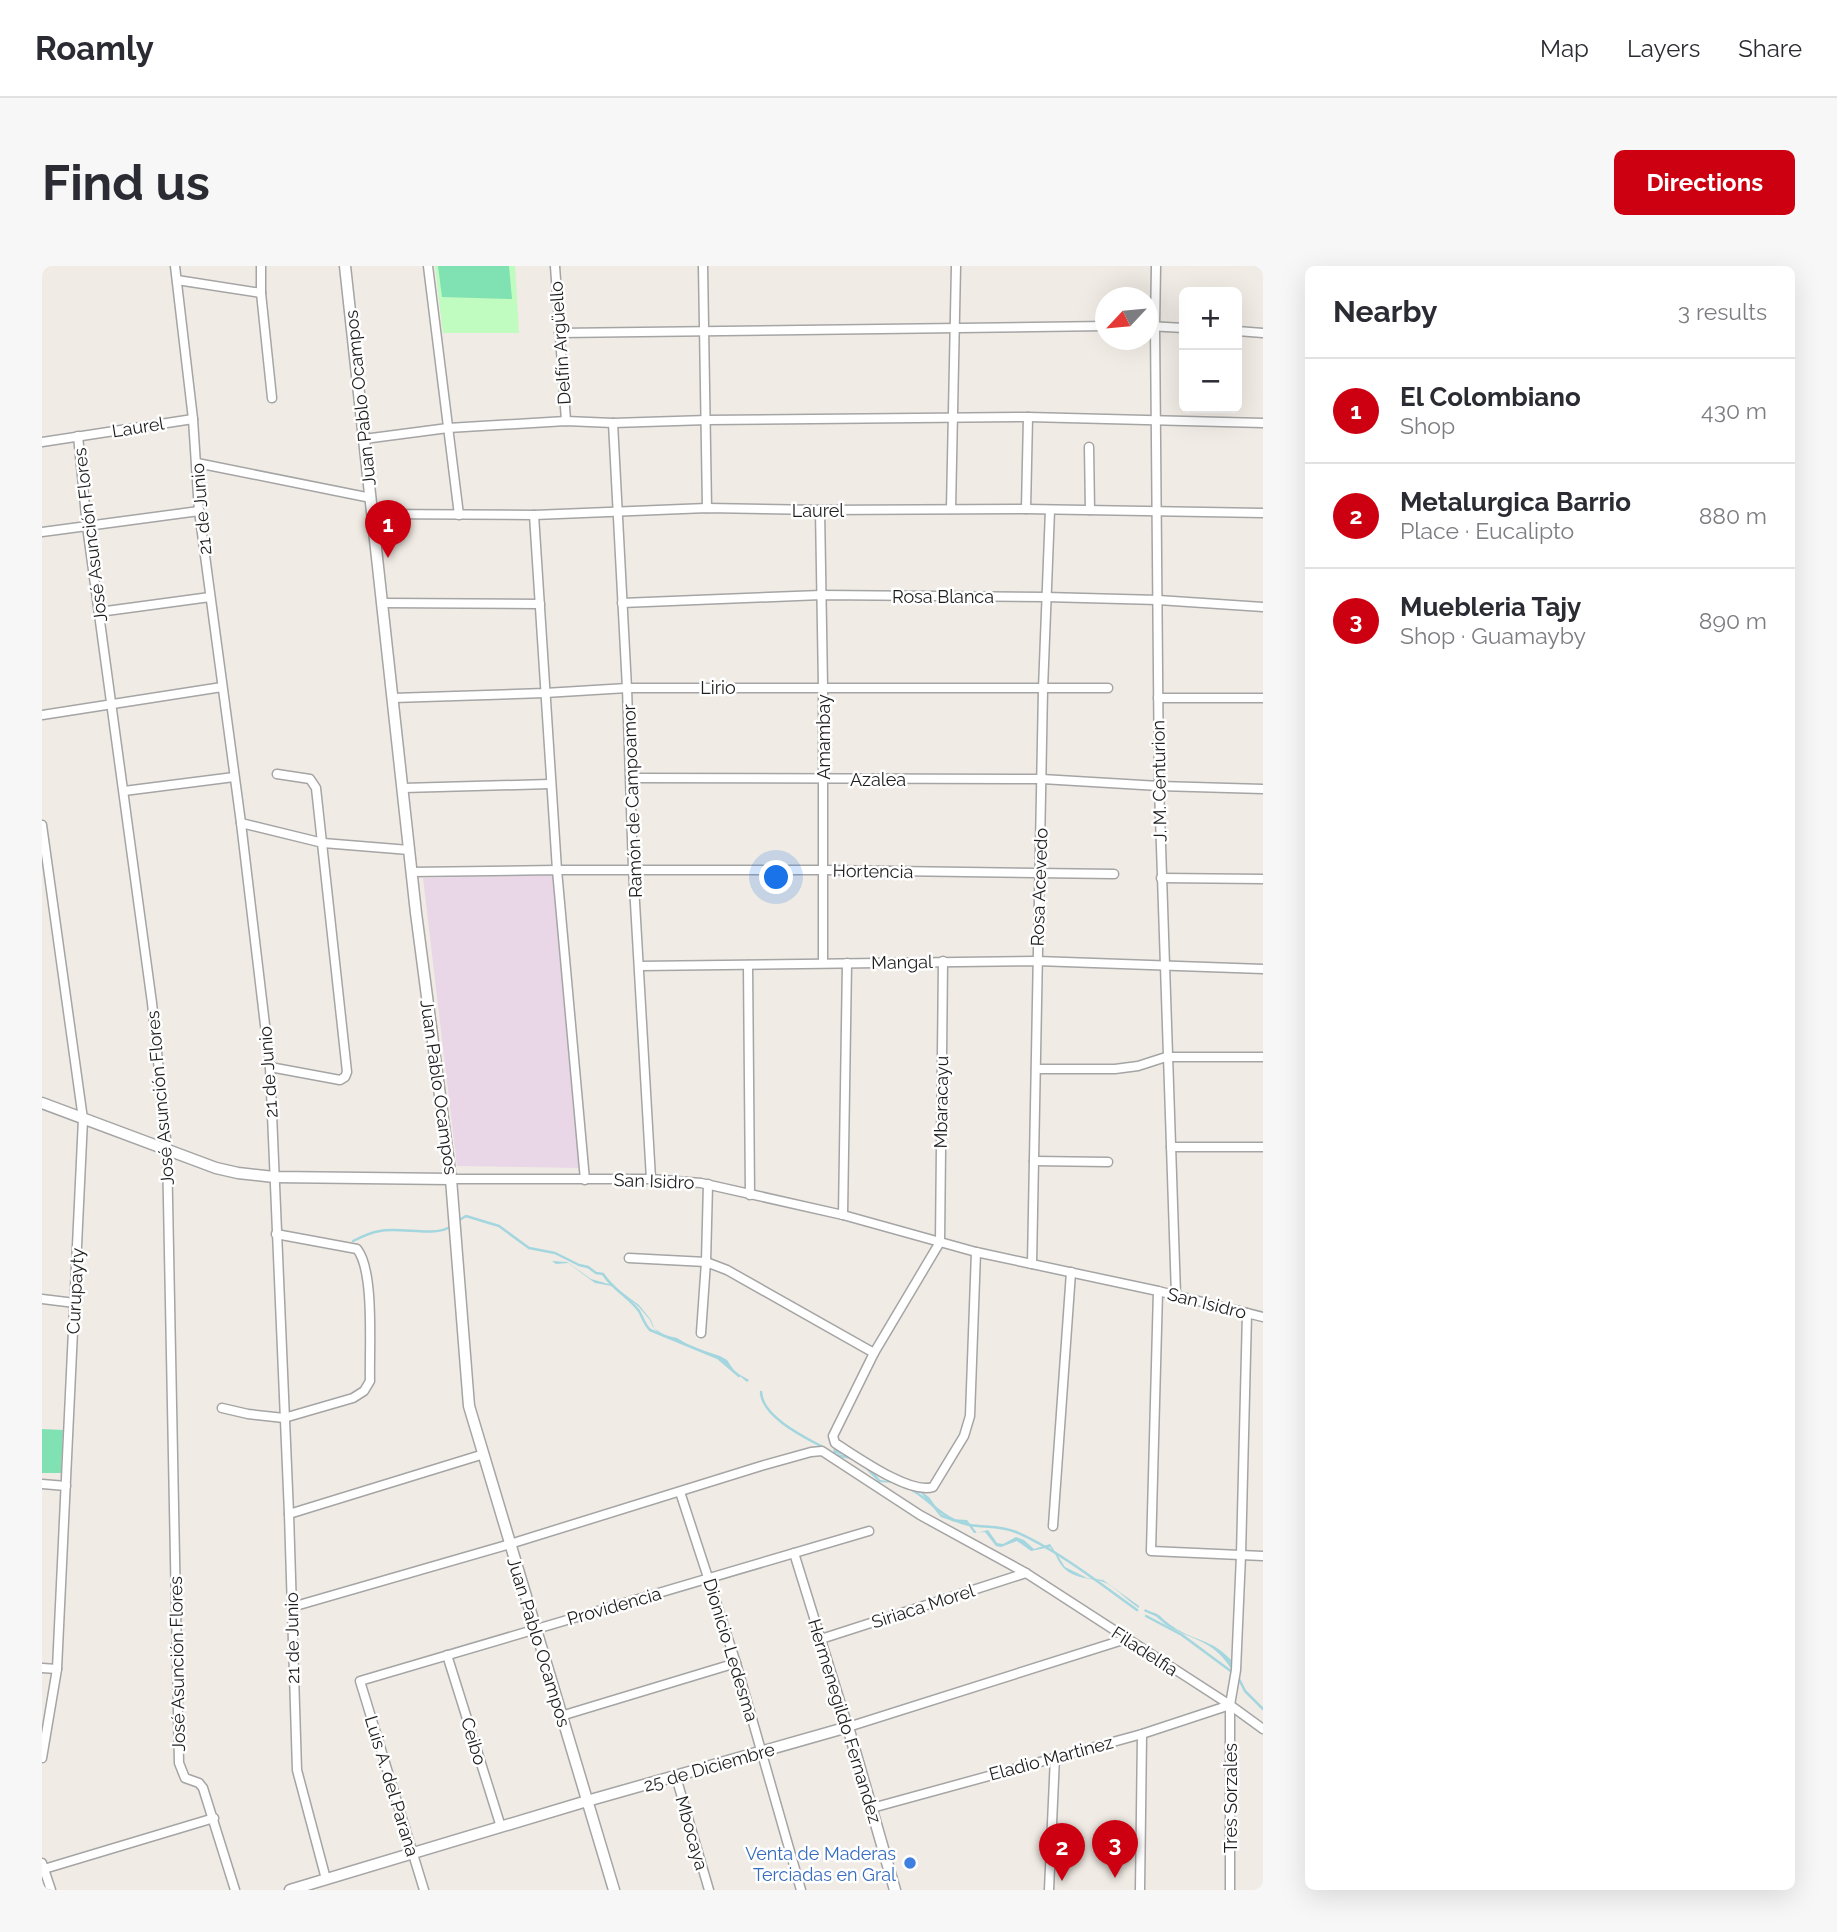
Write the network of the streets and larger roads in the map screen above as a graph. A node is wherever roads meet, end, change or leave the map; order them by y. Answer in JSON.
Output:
{"nodes":[{"id":1,"x":175,"y":266,"type":"edge"},
{"id":2,"x":261,"y":266,"type":"edge"},
{"id":3,"x":345,"y":266,"type":"edge"},
{"id":4,"x":428,"y":266,"type":"edge"},
{"id":5,"x":555,"y":266,"type":"edge"},
{"id":6,"x":703,"y":266,"type":"edge"},
{"id":7,"x":956,"y":266,"type":"edge"},
{"id":8,"x":1156,"y":266,"type":"edge"},
{"id":9,"x":177,"y":280,"type":"junction"},
{"id":10,"x":1154,"y":287,"type":"edge"},
{"id":11,"x":261,"y":293,"type":"junction"},
{"id":12,"x":1095,"y":326,"type":"edge"},
{"id":13,"x":1158,"y":326,"type":"edge"},
{"id":14,"x":955,"y":328,"type":"junction"},
{"id":15,"x":1179,"y":328,"type":"edge"},
{"id":16,"x":704,"y":329,"type":"junction"},
{"id":17,"x":1242,"y":331,"type":"edge"},
{"id":18,"x":559,"y":333,"type":"junction"},
{"id":19,"x":1263,"y":333,"type":"edge"},
{"id":20,"x":1152,"y":350,"type":"edge"},
{"id":21,"x":272,"y":398,"type":"dead end"},
{"id":22,"x":1028,"y":417,"type":"junction"},
{"id":23,"x":193,"y":419,"type":"junction"},
{"id":24,"x":954,"y":419,"type":"junction"},
{"id":25,"x":1156,"y":419,"type":"junction"},
{"id":26,"x":707,"y":420,"type":"junction"},
{"id":27,"x":566,"y":421,"type":"junction"},
{"id":28,"x":613,"y":423,"type":"junction"},
{"id":29,"x":1263,"y":423,"type":"edge"},
{"id":30,"x":448,"y":428,"type":"junction"},
{"id":31,"x":78,"y":436,"type":"junction"},
{"id":32,"x":364,"y":439,"type":"junction"},
{"id":33,"x":42,"y":442,"type":"edge"},
{"id":34,"x":1089,"y":447,"type":"dead end"},
{"id":35,"x":197,"y":463,"type":"junction"},
{"id":36,"x":371,"y":498,"type":"junction"},
{"id":37,"x":707,"y":508,"type":"junction"},
{"id":38,"x":951,"y":509,"type":"junction"},
{"id":39,"x":1026,"y":509,"type":"junction"},
{"id":40,"x":616,"y":510,"type":"junction"},
{"id":41,"x":820,"y":510,"type":"junction"},
{"id":42,"x":1050,"y":510,"type":"junction"},
{"id":43,"x":1090,"y":510,"type":"junction"},
{"id":44,"x":199,"y":511,"type":"junction"},
{"id":45,"x":1156,"y":511,"type":"junction"},
{"id":46,"x":372,"y":513,"type":"junction"},
{"id":47,"x":1263,"y":513,"type":"edge"},
{"id":48,"x":459,"y":515,"type":"junction"},
{"id":49,"x":534,"y":515,"type":"junction"},
{"id":50,"x":87,"y":526,"type":"junction"},
{"id":51,"x":42,"y":532,"type":"edge"},
{"id":52,"x":821,"y":595,"type":"junction"},
{"id":53,"x":210,"y":597,"type":"junction"},
{"id":54,"x":1046,"y":597,"type":"junction"},
{"id":55,"x":1158,"y":600,"type":"junction"},
{"id":56,"x":382,"y":603,"type":"junction"},
{"id":57,"x":622,"y":603,"type":"junction"},
{"id":58,"x":540,"y":604,"type":"junction"},
{"id":59,"x":1263,"y":607,"type":"edge"},
{"id":60,"x":99,"y":612,"type":"junction"},
{"id":61,"x":222,"y":687,"type":"junction"},
{"id":62,"x":824,"y":687,"type":"junction"},
{"id":63,"x":627,"y":688,"type":"junction"},
{"id":64,"x":1108,"y":688,"type":"dead end"},
{"id":65,"x":1043,"y":689,"type":"junction"},
{"id":66,"x":545,"y":693,"type":"junction"},
{"id":67,"x":393,"y":698,"type":"junction"},
{"id":68,"x":1158,"y":698,"type":"junction"},
{"id":69,"x":1263,"y":698,"type":"edge"},
{"id":70,"x":111,"y":703,"type":"junction"},
{"id":71,"x":42,"y":715,"type":"edge"},
{"id":72,"x":277,"y":774,"type":"dead end"},
{"id":73,"x":234,"y":778,"type":"junction"},
{"id":74,"x":631,"y":778,"type":"junction"},
{"id":75,"x":823,"y":779,"type":"junction"},
{"id":76,"x":1042,"y":779,"type":"junction"},
{"id":77,"x":550,"y":785,"type":"junction"},
{"id":78,"x":1159,"y":786,"type":"junction"},
{"id":79,"x":403,"y":788,"type":"junction"},
{"id":80,"x":1263,"y":789,"type":"edge"},
{"id":81,"x":124,"y":791,"type":"junction"},
{"id":82,"x":241,"y":823,"type":"junction"},
{"id":83,"x":42,"y":825,"type":"edge"},
{"id":84,"x":323,"y":843,"type":"junction"},
{"id":85,"x":409,"y":850,"type":"junction"},
{"id":86,"x":633,"y":868,"type":"junction"},
{"id":87,"x":557,"y":870,"type":"junction"},
{"id":88,"x":823,"y":870,"type":"junction"},
{"id":89,"x":411,"y":872,"type":"junction"},
{"id":90,"x":1041,"y":873,"type":"junction"},
{"id":91,"x":1114,"y":874,"type":"dead end"},
{"id":92,"x":1161,"y":878,"type":"junction"},
{"id":93,"x":1263,"y":879,"type":"edge"},
{"id":94,"x":943,"y":961,"type":"junction"},
{"id":95,"x":1037,"y":961,"type":"junction"},
{"id":96,"x":822,"y":962,"type":"junction"},
{"id":97,"x":847,"y":963,"type":"junction"},
{"id":98,"x":748,"y":965,"type":"junction"},
{"id":99,"x":640,"y":966,"type":"junction"},
{"id":100,"x":1164,"y":967,"type":"junction"},
{"id":101,"x":1263,"y":969,"type":"edge"},
{"id":102,"x":1166,"y":1057,"type":"junction"},
{"id":103,"x":1263,"y":1057,"type":"edge"},
{"id":104,"x":270,"y":1067,"type":"junction"},
{"id":105,"x":1036,"y":1069,"type":"junction"},
{"id":106,"x":42,"y":1103,"type":"edge"},
{"id":107,"x":83,"y":1119,"type":"junction"},
{"id":108,"x":1171,"y":1147,"type":"junction"},
{"id":109,"x":1263,"y":1147,"type":"edge"},
{"id":110,"x":167,"y":1149,"type":"junction"},
{"id":111,"x":1034,"y":1161,"type":"junction"},
{"id":112,"x":1108,"y":1162,"type":"dead end"},
{"id":113,"x":274,"y":1177,"type":"junction"},
{"id":114,"x":451,"y":1179,"type":"junction"},
{"id":115,"x":652,"y":1179,"type":"junction"},
{"id":116,"x":585,"y":1180,"type":"junction"},
{"id":117,"x":708,"y":1184,"type":"junction"},
{"id":118,"x":750,"y":1195,"type":"junction"},
{"id":119,"x":843,"y":1215,"type":"junction"},
{"id":120,"x":276,"y":1234,"type":"junction"},
{"id":121,"x":940,"y":1242,"type":"junction"},
{"id":122,"x":976,"y":1252,"type":"junction"},
{"id":123,"x":629,"y":1258,"type":"dead end"},
{"id":124,"x":706,"y":1262,"type":"junction"},
{"id":125,"x":1032,"y":1264,"type":"junction"},
{"id":126,"x":1071,"y":1272,"type":"junction"},
{"id":127,"x":1158,"y":1291,"type":"junction"},
{"id":128,"x":1176,"y":1295,"type":"junction"},
{"id":129,"x":42,"y":1299,"type":"edge"},
{"id":130,"x":75,"y":1303,"type":"junction"},
{"id":131,"x":1247,"y":1314,"type":"junction"},
{"id":132,"x":1263,"y":1317,"type":"edge"},
{"id":133,"x":701,"y":1333,"type":"dead end"},
{"id":134,"x":874,"y":1353,"type":"junction"},
{"id":135,"x":222,"y":1408,"type":"dead end"},
{"id":136,"x":284,"y":1418,"type":"junction"},
{"id":137,"x":484,"y":1454,"type":"junction"},
{"id":138,"x":42,"y":1484,"type":"edge"},
{"id":139,"x":66,"y":1486,"type":"junction"},
{"id":140,"x":680,"y":1492,"type":"junction"},
{"id":141,"x":289,"y":1514,"type":"junction"},
{"id":142,"x":1053,"y":1526,"type":"dead end"},
{"id":143,"x":869,"y":1531,"type":"dead end"},
{"id":144,"x":510,"y":1544,"type":"junction"},
{"id":145,"x":794,"y":1553,"type":"junction"},
{"id":146,"x":1241,"y":1555,"type":"junction"},
{"id":147,"x":1263,"y":1556,"type":"edge"},
{"id":148,"x":1026,"y":1573,"type":"junction"},
{"id":149,"x":708,"y":1579,"type":"junction"},
{"id":150,"x":292,"y":1607,"type":"junction"},
{"id":151,"x":535,"y":1629,"type":"junction"},
{"id":152,"x":821,"y":1639,"type":"junction"},
{"id":153,"x":1126,"y":1639,"type":"junction"},
{"id":154,"x":446,"y":1654,"type":"junction"},
{"id":155,"x":736,"y":1663,"type":"junction"},
{"id":156,"x":42,"y":1668,"type":"edge"},
{"id":157,"x":57,"y":1669,"type":"junction"},
{"id":158,"x":359,"y":1681,"type":"joint"},
{"id":159,"x":1230,"y":1705,"type":"junction"},
{"id":160,"x":561,"y":1716,"type":"junction"},
{"id":161,"x":848,"y":1727,"type":"junction"},
{"id":162,"x":1263,"y":1729,"type":"edge"},
{"id":163,"x":1142,"y":1734,"type":"junction"},
{"id":164,"x":762,"y":1751,"type":"junction"},
{"id":165,"x":1055,"y":1757,"type":"junction"},
{"id":166,"x":42,"y":1758,"type":"edge"},
{"id":167,"x":676,"y":1777,"type":"junction"},
{"id":168,"x":587,"y":1801,"type":"junction"},
{"id":169,"x":872,"y":1808,"type":"junction"},
{"id":170,"x":214,"y":1818,"type":"junction"},
{"id":171,"x":500,"y":1828,"type":"junction"},
{"id":172,"x":412,"y":1853,"type":"junction"},
{"id":173,"x":43,"y":1866,"type":"edge"},
{"id":174,"x":326,"y":1879,"type":"junction"},
{"id":175,"x":51,"y":1890,"type":"edge"},
{"id":176,"x":235,"y":1890,"type":"edge"},
{"id":177,"x":290,"y":1890,"type":"edge"},
{"id":178,"x":424,"y":1890,"type":"edge"},
{"id":179,"x":613,"y":1890,"type":"edge"},
{"id":180,"x":709,"y":1890,"type":"edge"},
{"id":181,"x":801,"y":1890,"type":"edge"},
{"id":182,"x":895,"y":1890,"type":"edge"},
{"id":183,"x":1049,"y":1890,"type":"edge"},
{"id":184,"x":1140,"y":1890,"type":"edge"},
{"id":185,"x":1230,"y":1890,"type":"edge"}],
"edges":[{"from":1,"to":9,"type":"street","name":"21 de Junio"},
{"from":2,"to":11,"type":"street"},
{"from":3,"to":32,"type":"street","name":"Juan Pablo Ocampos"},
{"from":4,"to":30,"type":"street"},
{"from":5,"to":18,"type":"street","name":"Delfín Argüello"},
{"from":6,"to":16,"type":"street"},
{"from":7,"to":14,"type":"street"},
{"from":8,"to":10,"type":"street","name":"J. M. Centurion"},
{"from":9,"to":11,"type":"street"},
{"from":9,"to":23,"type":"street","name":"21 de Junio"},
{"from":11,"to":21,"type":"street"},
{"from":12,"to":14,"type":"street"},
{"from":13,"to":15,"type":"street"},
{"from":14,"to":16,"type":"street"},
{"from":14,"to":24,"type":"street"},
{"from":16,"to":18,"type":"street"},
{"from":16,"to":26,"type":"street"},
{"from":17,"to":19,"type":"street"},
{"from":18,"to":27,"type":"street","name":"Delfín Argüello"},
{"from":20,"to":25,"type":"street","name":"J. M. Centurion"},
{"from":22,"to":24,"type":"street"},
{"from":22,"to":25,"type":"street"},
{"from":22,"to":39,"type":"street"},
{"from":23,"to":31,"type":"street","name":"Laurel"},
{"from":23,"to":35,"type":"street","name":"21 de Junio"},
{"from":24,"to":26,"type":"street"},
{"from":24,"to":38,"type":"street"},
{"from":25,"to":29,"type":"street"},
{"from":25,"to":45,"type":"street","name":"J. M. Centurion"},
{"from":26,"to":28,"type":"street"},
{"from":26,"to":37,"type":"street"},
{"from":27,"to":28,"type":"street"},
{"from":27,"to":30,"type":"street"},
{"from":28,"to":40,"type":"street","name":"Ramón de Campoamor"},
{"from":30,"to":32,"type":"street"},
{"from":30,"to":48,"type":"street"},
{"from":31,"to":33,"type":"street","name":"Laurel"},
{"from":31,"to":50,"type":"street","name":"José Asunción Flores"},
{"from":32,"to":36,"type":"street","name":"Juan Pablo Ocampos"},
{"from":34,"to":43,"type":"street"},
{"from":35,"to":36,"type":"street"},
{"from":35,"to":44,"type":"street","name":"21 de Junio"},
{"from":36,"to":46,"type":"street","name":"Juan Pablo Ocampos"},
{"from":37,"to":40,"type":"street","name":"Laurel"},
{"from":37,"to":41,"type":"street","name":"Laurel"},
{"from":38,"to":39,"type":"street","name":"Laurel"},
{"from":38,"to":41,"type":"street","name":"Laurel"},
{"from":39,"to":42,"type":"street","name":"Laurel"},
{"from":40,"to":49,"type":"street","name":"Laurel"},
{"from":40,"to":57,"type":"street","name":"Ramón de Campoamor"},
{"from":41,"to":52,"type":"street","name":"Amambay"},
{"from":42,"to":43,"type":"street","name":"Laurel"},
{"from":42,"to":54,"type":"street","name":"Rosa Acevedo"},
{"from":43,"to":45,"type":"street","name":"Laurel"},
{"from":44,"to":50,"type":"street"},
{"from":44,"to":53,"type":"street","name":"21 de Junio"},
{"from":45,"to":47,"type":"street","name":"Laurel"},
{"from":45,"to":55,"type":"street","name":"J. M. Centurion"},
{"from":46,"to":48,"type":"street","name":"Laurel"},
{"from":46,"to":56,"type":"street","name":"Juan Pablo Ocampos"},
{"from":48,"to":49,"type":"street","name":"Laurel"},
{"from":49,"to":58,"type":"street"},
{"from":50,"to":51,"type":"street"},
{"from":50,"to":60,"type":"street","name":"José Asunción Flores"},
{"from":52,"to":54,"type":"street","name":"Rosa Blanca"},
{"from":52,"to":57,"type":"street","name":"Rosa Blanca"},
{"from":52,"to":62,"type":"street","name":"Amambay"},
{"from":53,"to":60,"type":"street"},
{"from":53,"to":61,"type":"street","name":"21 de Junio"},
{"from":54,"to":55,"type":"street","name":"Rosa Blanca"},
{"from":54,"to":65,"type":"street","name":"Rosa Acevedo"},
{"from":55,"to":59,"type":"street","name":"Rosa Blanca"},
{"from":55,"to":68,"type":"street","name":"J. M. Centurion"},
{"from":56,"to":58,"type":"street"},
{"from":56,"to":67,"type":"street","name":"Juan Pablo Ocampos"},
{"from":57,"to":63,"type":"street","name":"Ramón de Campoamor"},
{"from":58,"to":66,"type":"street"},
{"from":60,"to":70,"type":"street","name":"José Asunción Flores"},
{"from":61,"to":70,"type":"street"},
{"from":61,"to":73,"type":"street","name":"21 de Junio"},
{"from":62,"to":63,"type":"street","name":"Lirio"},
{"from":62,"to":65,"type":"street","name":"Lirio"},
{"from":62,"to":75,"type":"street","name":"Amambay"},
{"from":63,"to":66,"type":"street","name":"Lirio"},
{"from":63,"to":74,"type":"street","name":"Ramón de Campoamor"},
{"from":64,"to":65,"type":"street","name":"Lirio"},
{"from":65,"to":76,"type":"street","name":"Rosa Acevedo"},
{"from":66,"to":67,"type":"street","name":"Lirio"},
{"from":66,"to":77,"type":"street"},
{"from":67,"to":79,"type":"street","name":"Juan Pablo Ocampos"},
{"from":68,"to":69,"type":"street"},
{"from":68,"to":78,"type":"street","name":"J. M. Centurion"},
{"from":70,"to":71,"type":"street"},
{"from":70,"to":81,"type":"street","name":"José Asunción Flores"},
{"from":72,"to":84,"type":"street"},
{"from":73,"to":81,"type":"street"},
{"from":73,"to":82,"type":"street","name":"21 de Junio"},
{"from":74,"to":75,"type":"street","name":"Azalea"},
{"from":74,"to":86,"type":"street","name":"Ramón de Campoamor"},
{"from":75,"to":76,"type":"street","name":"Azalea"},
{"from":75,"to":88,"type":"street","name":"Amambay"},
{"from":76,"to":78,"type":"street","name":"Azalea"},
{"from":76,"to":90,"type":"street","name":"Rosa Acevedo"},
{"from":77,"to":79,"type":"street"},
{"from":77,"to":87,"type":"street"},
{"from":78,"to":80,"type":"street","name":"Azalea"},
{"from":78,"to":92,"type":"street","name":"J. M. Centurion"},
{"from":79,"to":85,"type":"street","name":"Juan Pablo Ocampos"},
{"from":81,"to":110,"type":"street","name":"José Asunción Flores"},
{"from":82,"to":84,"type":"street"},
{"from":82,"to":104,"type":"street","name":"21 de Junio"},
{"from":83,"to":107,"type":"street","name":"Curupayty"},
{"from":84,"to":85,"type":"street"},
{"from":84,"to":104,"type":"street"},
{"from":85,"to":89,"type":"street","name":"Juan Pablo Ocampos"},
{"from":86,"to":87,"type":"street","name":"Hortencia"},
{"from":86,"to":88,"type":"street","name":"Hortencia"},
{"from":86,"to":99,"type":"street","name":"Ramón de Campoamor"},
{"from":87,"to":89,"type":"street","name":"Hortencia"},
{"from":87,"to":116,"type":"street"},
{"from":88,"to":90,"type":"street","name":"Hortencia"},
{"from":88,"to":96,"type":"street","name":"Amambay"},
{"from":89,"to":114,"type":"street","name":"Juan Pablo Ocampos"},
{"from":90,"to":91,"type":"street","name":"Hortencia"},
{"from":90,"to":95,"type":"street","name":"Rosa Acevedo"},
{"from":92,"to":93,"type":"street"},
{"from":92,"to":100,"type":"street","name":"J. M. Centurion"},
{"from":94,"to":95,"type":"street","name":"Mangal"},
{"from":94,"to":97,"type":"street","name":"Mangal"},
{"from":94,"to":121,"type":"street","name":"Mbaracayu"},
{"from":95,"to":100,"type":"street","name":"Mangal"},
{"from":95,"to":105,"type":"street","name":"Rosa Acevedo"},
{"from":96,"to":97,"type":"street","name":"Mangal"},
{"from":96,"to":98,"type":"street","name":"Mangal"},
{"from":97,"to":119,"type":"street"},
{"from":98,"to":99,"type":"street","name":"Mangal"},
{"from":98,"to":118,"type":"street"},
{"from":99,"to":115,"type":"street","name":"Ramón de Campoamor"},
{"from":100,"to":101,"type":"street","name":"Mangal"},
{"from":100,"to":102,"type":"street","name":"J. M. Centurion"},
{"from":102,"to":103,"type":"street"},
{"from":102,"to":105,"type":"street"},
{"from":102,"to":108,"type":"street","name":"J. M. Centurion"},
{"from":104,"to":113,"type":"street","name":"21 de Junio"},
{"from":105,"to":111,"type":"street","name":"Rosa Acevedo"},
{"from":106,"to":107,"type":"street","name":"San Isidro"},
{"from":107,"to":110,"type":"street","name":"San Isidro"},
{"from":107,"to":130,"type":"street","name":"Curupayty"},
{"from":108,"to":109,"type":"street"},
{"from":108,"to":128,"type":"street","name":"J. M. Centurion"},
{"from":110,"to":113,"type":"street","name":"San Isidro"},
{"from":110,"to":170,"type":"street","name":"José Asunción Flores"},
{"from":111,"to":112,"type":"street"},
{"from":111,"to":125,"type":"street","name":"Rosa Acevedo"},
{"from":113,"to":114,"type":"street","name":"San Isidro"},
{"from":113,"to":120,"type":"street","name":"21 de Junio"},
{"from":114,"to":116,"type":"street","name":"San Isidro"},
{"from":114,"to":137,"type":"street","name":"Juan Pablo Ocampos"},
{"from":115,"to":116,"type":"street","name":"San Isidro"},
{"from":115,"to":117,"type":"street","name":"San Isidro"},
{"from":117,"to":118,"type":"street","name":"San Isidro"},
{"from":117,"to":124,"type":"street"},
{"from":118,"to":119,"type":"street","name":"San Isidro"},
{"from":119,"to":121,"type":"street","name":"San Isidro"},
{"from":120,"to":136,"type":"street","name":"21 de Junio"},
{"from":120,"to":136,"type":"street"},
{"from":121,"to":122,"type":"street","name":"San Isidro"},
{"from":121,"to":134,"type":"street"},
{"from":122,"to":125,"type":"street","name":"San Isidro"},
{"from":122,"to":134,"type":"street"},
{"from":123,"to":124,"type":"street"},
{"from":124,"to":133,"type":"street"},
{"from":124,"to":134,"type":"street"},
{"from":125,"to":126,"type":"street","name":"San Isidro"},
{"from":126,"to":127,"type":"street","name":"San Isidro"},
{"from":126,"to":142,"type":"street"},
{"from":127,"to":128,"type":"street","name":"San Isidro"},
{"from":127,"to":146,"type":"street"},
{"from":128,"to":131,"type":"street","name":"San Isidro"},
{"from":129,"to":130,"type":"street"},
{"from":130,"to":139,"type":"street","name":"Curupayty"},
{"from":131,"to":132,"type":"street","name":"San Isidro"},
{"from":131,"to":146,"type":"street","name":"Tres Sorzales"},
{"from":135,"to":136,"type":"street"},
{"from":136,"to":141,"type":"street","name":"21 de Junio"},
{"from":137,"to":141,"type":"street"},
{"from":137,"to":144,"type":"street","name":"Juan Pablo Ocampos"},
{"from":138,"to":139,"type":"street"},
{"from":139,"to":157,"type":"street","name":"Curupayty"},
{"from":140,"to":144,"type":"street","name":"Filadelfia"},
{"from":140,"to":148,"type":"street","name":"Filadelfia"},
{"from":140,"to":149,"type":"street","name":"Dionicio Ledesma"},
{"from":141,"to":150,"type":"street","name":"21 de Junio"},
{"from":143,"to":145,"type":"street","name":"Providencia"},
{"from":144,"to":150,"type":"street","name":"Filadelfia"},
{"from":144,"to":151,"type":"street","name":"Juan Pablo Ocampos"},
{"from":145,"to":149,"type":"street","name":"Providencia"},
{"from":145,"to":152,"type":"street","name":"Hermenegildo Fernandez"},
{"from":146,"to":147,"type":"street"},
{"from":146,"to":159,"type":"street","name":"Tres Sorzales"},
{"from":148,"to":152,"type":"street","name":"Siriaca Morel"},
{"from":148,"to":153,"type":"street","name":"Filadelfia"},
{"from":149,"to":151,"type":"street","name":"Providencia"},
{"from":149,"to":155,"type":"street","name":"Dionicio Ledesma"},
{"from":150,"to":174,"type":"street","name":"21 de Junio"},
{"from":151,"to":154,"type":"street","name":"Providencia"},
{"from":151,"to":160,"type":"street","name":"Juan Pablo Ocampos"},
{"from":152,"to":161,"type":"street","name":"Hermenegildo Fernandez"},
{"from":153,"to":159,"type":"street","name":"Filadelfia"},
{"from":153,"to":161,"type":"street","name":"25 de Diciembre"},
{"from":154,"to":158,"type":"street","name":"Providencia"},
{"from":154,"to":171,"type":"street","name":"Ceibo"},
{"from":155,"to":160,"type":"street"},
{"from":155,"to":164,"type":"street","name":"Dionicio Ledesma"},
{"from":156,"to":157,"type":"street"},
{"from":157,"to":166,"type":"street","name":"Curupayty"},
{"from":158,"to":172,"type":"street","name":"Luis A. del Parana"},
{"from":159,"to":162,"type":"street","name":"Filadelfia"},
{"from":159,"to":163,"type":"street","name":"Eladio Martinez"},
{"from":159,"to":185,"type":"street","name":"Tres Sorzales"},
{"from":160,"to":168,"type":"street","name":"Juan Pablo Ocampos"},
{"from":161,"to":164,"type":"street","name":"25 de Diciembre"},
{"from":161,"to":169,"type":"street","name":"Hermenegildo Fernandez"},
{"from":163,"to":165,"type":"street","name":"Eladio Martinez"},
{"from":163,"to":184,"type":"street"},
{"from":164,"to":167,"type":"street","name":"25 de Diciembre"},
{"from":164,"to":181,"type":"street","name":"Dionicio Ledesma"},
{"from":165,"to":169,"type":"street","name":"Eladio Martinez"},
{"from":165,"to":183,"type":"street"},
{"from":167,"to":168,"type":"street","name":"25 de Diciembre"},
{"from":167,"to":180,"type":"street","name":"Mbocaya"},
{"from":168,"to":171,"type":"street","name":"25 de Diciembre"},
{"from":168,"to":179,"type":"street","name":"Juan Pablo Ocampos"},
{"from":169,"to":182,"type":"street","name":"Hermenegildo Fernandez"},
{"from":170,"to":173,"type":"street"},
{"from":170,"to":176,"type":"street"},
{"from":171,"to":172,"type":"street","name":"25 de Diciembre"},
{"from":172,"to":174,"type":"street","name":"25 de Diciembre"},
{"from":172,"to":178,"type":"street","name":"Luis A. del Parana"},
{"from":173,"to":175,"type":"street"},
{"from":174,"to":177,"type":"street","name":"25 de Diciembre"}]}
